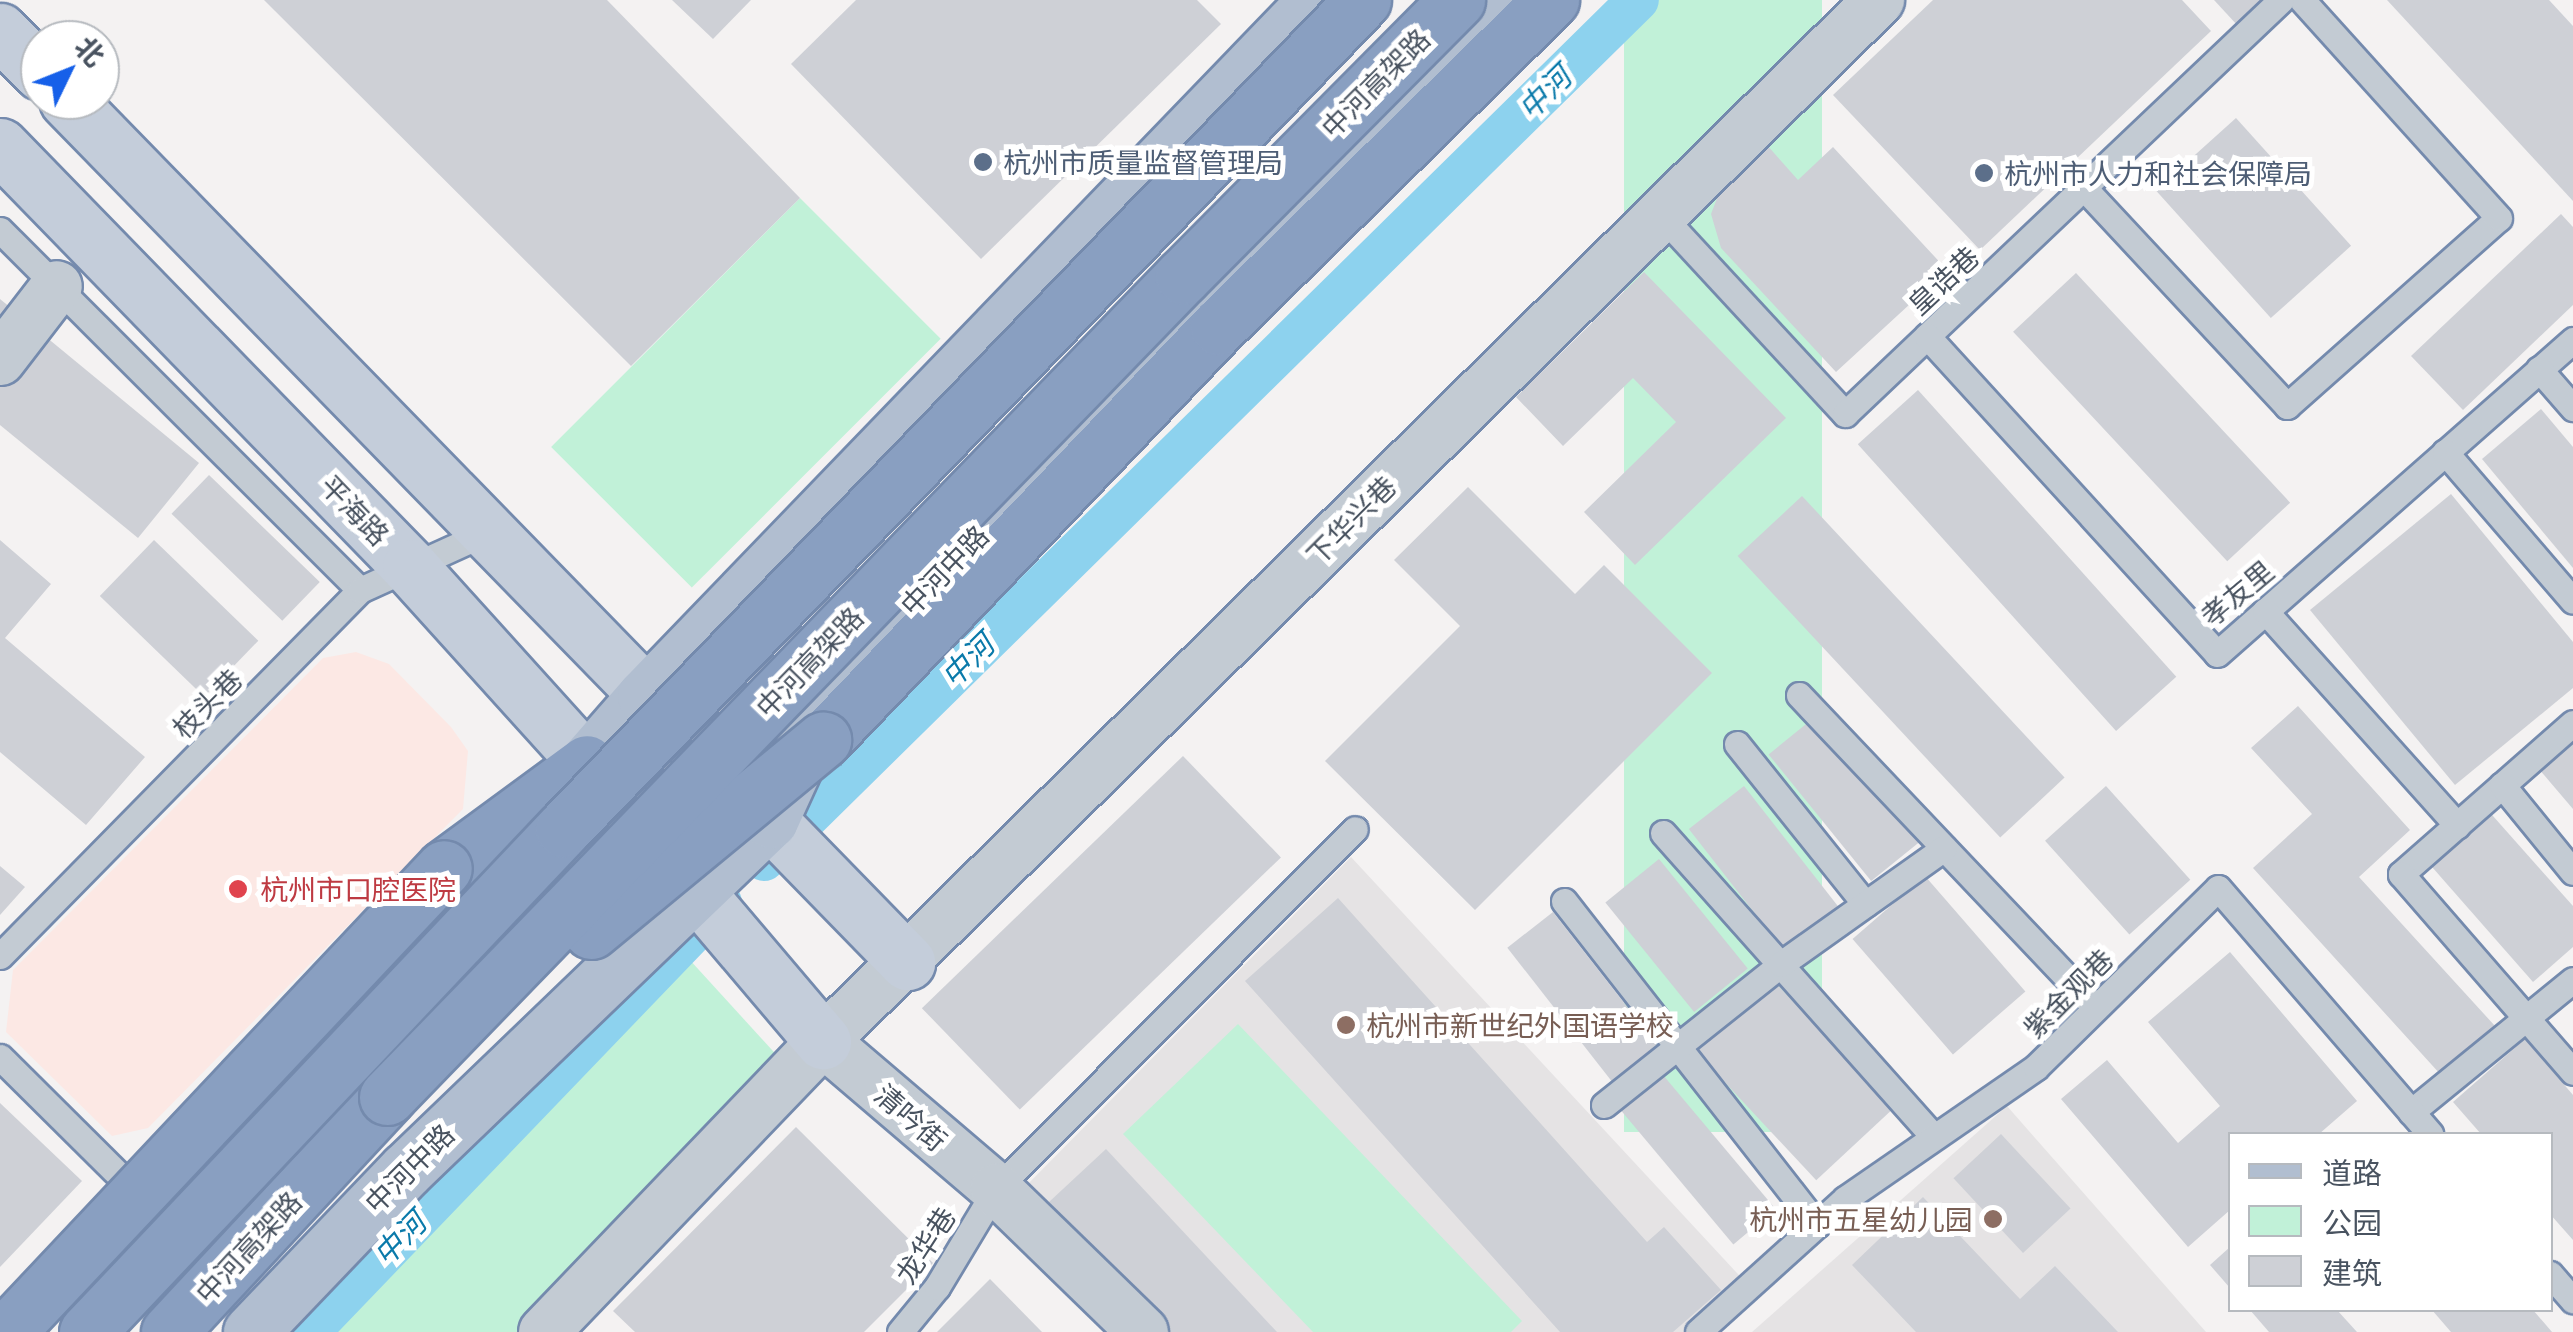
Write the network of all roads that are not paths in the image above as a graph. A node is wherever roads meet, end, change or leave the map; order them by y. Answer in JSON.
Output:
{"nodes":[{"id":1,"x":8,"y":0,"type":"edge"},
{"id":2,"x":1363,"y":0,"type":"edge"},
{"id":3,"x":1457,"y":0,"type":"edge"},
{"id":4,"x":1503,"y":0,"type":"edge"},
{"id":5,"x":1551,"y":0,"type":"edge"},
{"id":6,"x":1879,"y":0,"type":"edge"},
{"id":7,"x":2281,"y":0,"type":"edge"},
{"id":8,"x":2302,"y":0,"type":"edge"},
{"id":9,"x":1298,"y":6,"type":"edge"},
{"id":10,"x":0,"y":10,"type":"edge"},
{"id":11,"x":0,"y":30,"type":"edge"},
{"id":12,"x":20,"y":51,"type":"edge"},
{"id":13,"x":86,"y":120,"type":"edge"},
{"id":14,"x":0,"y":146,"type":"edge"},
{"id":15,"x":2084,"y":188,"type":"junction"},
{"id":16,"x":1659,"y":214,"type":"junction"},
{"id":17,"x":0,"y":230,"type":"edge"},
{"id":18,"x":57,"y":286,"type":"junction"},
{"id":19,"x":1927,"y":336,"type":"junction"},
{"id":20,"x":2573,"y":340,"type":"edge"},
{"id":21,"x":0,"y":360,"type":"edge"},
{"id":22,"x":2539,"y":370,"type":"junction"},
{"id":23,"x":2573,"y":408,"type":"edge"},
{"id":24,"x":2445,"y":452,"type":"junction"},
{"id":25,"x":486,"y":533,"type":"junction"},
{"id":26,"x":410,"y":567,"type":"junction"},
{"id":27,"x":360,"y":590,"type":"junction"},
{"id":28,"x":2573,"y":601,"type":"edge"},
{"id":29,"x":2265,"y":610,"type":"junction"},
{"id":30,"x":645,"y":696,"type":"junction"},
{"id":31,"x":1798,"y":696,"type":"dead end"},
{"id":32,"x":2573,"y":723,"type":"edge"},
{"id":33,"x":1737,"y":744,"type":"dead end"},
{"id":34,"x":587,"y":762,"type":"junction"},
{"id":35,"x":2502,"y":784,"type":"junction"},
{"id":36,"x":770,"y":820,"type":"junction"},
{"id":37,"x":2457,"y":825,"type":"junction"},
{"id":38,"x":1355,"y":829,"type":"dead end"},
{"id":39,"x":1663,"y":832,"type":"dead end"},
{"id":40,"x":1944,"y":848,"type":"junction"},
{"id":41,"x":2573,"y":872,"type":"edge"},
{"id":42,"x":694,"y":888,"type":"junction"},
{"id":43,"x":1564,"y":902,"type":"dead end"},
{"id":44,"x":1865,"y":904,"type":"junction"},
{"id":45,"x":0,"y":956,"type":"edge"},
{"id":46,"x":907,"y":962,"type":"junction"},
{"id":47,"x":1781,"y":964,"type":"junction"},
{"id":48,"x":2573,"y":980,"type":"edge"},
{"id":49,"x":2096,"y":1008,"type":"junction"},
{"id":50,"x":2526,"y":1018,"type":"junction"},
{"id":51,"x":823,"y":1040,"type":"junction"},
{"id":52,"x":1679,"y":1048,"type":"junction"},
{"id":53,"x":0,"y":1057,"type":"edge"},
{"id":54,"x":2573,"y":1072,"type":"edge"},
{"id":55,"x":387,"y":1097,"type":"junction"},
{"id":56,"x":1604,"y":1105,"type":"dead end"},
{"id":57,"x":2411,"y":1112,"type":"junction"},
{"id":58,"x":2428,"y":1132,"type":"edge"},
{"id":59,"x":1934,"y":1137,"type":"junction"},
{"id":60,"x":996,"y":1189,"type":"junction"},
{"id":61,"x":163,"y":1218,"type":"junction"},
{"id":62,"x":1816,"y":1225,"type":"junction"},
{"id":63,"x":2553,"y":1277,"type":"edge"},
{"id":64,"x":2573,"y":1300,"type":"edge"},
{"id":65,"x":1701,"y":1331,"type":"edge"},
{"id":66,"x":8,"y":1332,"type":"edge"},
{"id":67,"x":55,"y":1332,"type":"edge"},
{"id":68,"x":86,"y":1332,"type":"edge"},
{"id":69,"x":168,"y":1332,"type":"edge"},
{"id":70,"x":251,"y":1332,"type":"edge"},
{"id":71,"x":544,"y":1332,"type":"edge"},
{"id":72,"x":900,"y":1332,"type":"edge"},
{"id":73,"x":1143,"y":1332,"type":"edge"}],
"edges":[{"from":1,"to":10,"type":"main road"},
{"from":2,"to":68,"type":"highway","bridge":true},
{"from":3,"to":55,"type":"highway","name":"中河高架路","bridge":true},
{"from":4,"to":36,"type":"main road","name":"中河中路"},
{"from":5,"to":55,"type":"highway","bridge":true},
{"from":6,"to":16,"type":"street","name":"下华兴巷"},
{"from":7,"to":15,"type":"lane","name":"皇诰巷"},
{"from":8,"to":15,"type":"lane"},
{"from":9,"to":30,"type":"main road"},
{"from":11,"to":12,"type":"main road"},
{"from":13,"to":25,"type":"main road"},
{"from":14,"to":26,"type":"main road","name":"平海路"},
{"from":15,"to":19,"type":"lane","name":"皇诰巷"},
{"from":16,"to":19,"type":"lane","name":"皇诰巷"},
{"from":16,"to":46,"type":"street","name":"下华兴巷"},
{"from":17,"to":18,"type":"lane"},
{"from":18,"to":21,"type":"street"},
{"from":18,"to":27,"type":"lane"},
{"from":19,"to":29,"type":"lane","name":"孝友里"},
{"from":20,"to":22,"type":"lane","name":"孝友里"},
{"from":22,"to":23,"type":"lane"},
{"from":22,"to":24,"type":"lane","name":"孝友里"},
{"from":24,"to":28,"type":"lane"},
{"from":24,"to":29,"type":"lane","name":"孝友里"},
{"from":25,"to":26,"type":"lane","name":"枝头巷"},
{"from":25,"to":30,"type":"main road"},
{"from":26,"to":27,"type":"lane","name":"枝头巷"},
{"from":26,"to":34,"type":"main road","name":"平海路"},
{"from":27,"to":45,"type":"lane","name":"枝头巷"},
{"from":29,"to":37,"type":"lane"},
{"from":30,"to":34,"type":"main road"},
{"from":30,"to":36,"type":"main road"},
{"from":31,"to":40,"type":"lane"},
{"from":32,"to":35,"type":"lane"},
{"from":33,"to":44,"type":"lane"},
{"from":34,"to":42,"type":"main road","name":"平海路"},
{"from":34,"to":61,"type":"main road"},
{"from":34,"to":66,"type":"highway","bridge":true},
{"from":35,"to":37,"type":"lane"},
{"from":35,"to":41,"type":"lane"},
{"from":36,"to":42,"type":"main road","name":"中河中路"},
{"from":36,"to":46,"type":"main road"},
{"from":37,"to":50,"type":"lane"},
{"from":38,"to":60,"type":"lane","name":"龙华巷"},
{"from":39,"to":47,"type":"lane"},
{"from":40,"to":44,"type":"lane"},
{"from":40,"to":49,"type":"lane"},
{"from":42,"to":51,"type":"main road","name":"清吟街"},
{"from":42,"to":70,"type":"main road","name":"中河中路"},
{"from":43,"to":52,"type":"lane"},
{"from":44,"to":47,"type":"lane"},
{"from":46,"to":51,"type":"street","name":"下华兴巷"},
{"from":47,"to":52,"type":"lane"},
{"from":47,"to":59,"type":"lane"},
{"from":48,"to":50,"type":"lane"},
{"from":49,"to":57,"type":"lane","name":"紫金观巷"},
{"from":49,"to":59,"type":"lane","name":"紫金观巷"},
{"from":50,"to":54,"type":"lane"},
{"from":50,"to":57,"type":"lane"},
{"from":51,"to":60,"type":"street","name":"清吟街"},
{"from":51,"to":71,"type":"street","name":"下华兴巷"},
{"from":52,"to":56,"type":"lane"},
{"from":52,"to":62,"type":"lane"},
{"from":53,"to":61,"type":"lane"},
{"from":55,"to":69,"type":"highway","name":"中河高架路"},
{"from":57,"to":58,"type":"lane","name":"紫金观巷"},
{"from":59,"to":62,"type":"lane","name":"紫金观巷"},
{"from":60,"to":72,"type":"lane","name":"龙华巷"},
{"from":60,"to":73,"type":"street","name":"清吟街"},
{"from":61,"to":67,"type":"main road"},
{"from":62,"to":65,"type":"lane","name":"紫金观巷"},
{"from":63,"to":64,"type":"lane"}]}
